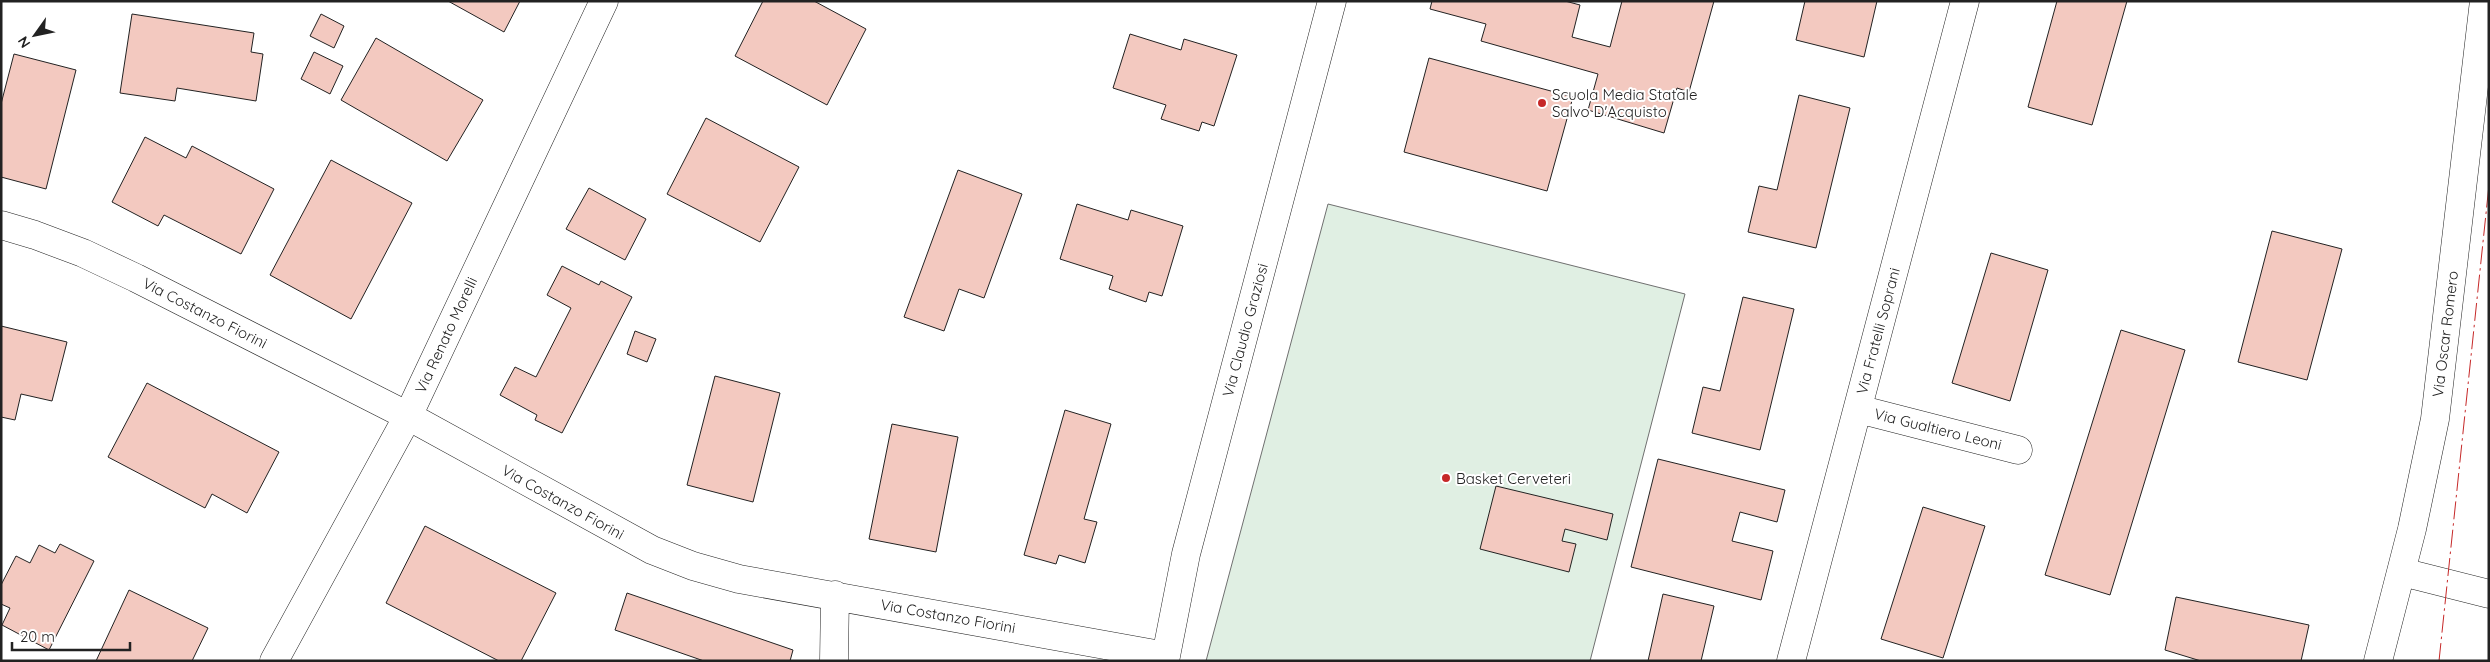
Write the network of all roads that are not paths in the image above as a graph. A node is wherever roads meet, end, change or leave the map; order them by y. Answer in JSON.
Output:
{"nodes":[{"id":1,"x":604,"y":1,"type":"edge"},
{"id":2,"x":1332,"y":1,"type":"edge"},
{"id":3,"x":1965,"y":1,"type":"edge"},
{"id":4,"x":2484,"y":1,"type":"edge"},
{"id":5,"x":1,"y":225,"type":"edge"},
{"id":6,"x":1858,"y":409,"type":"junction"},
{"id":7,"x":408,"y":416,"type":"junction"},
{"id":8,"x":2018,"y":450,"type":"dead end"},
{"id":9,"x":2402,"y":572,"type":"junction"},
{"id":10,"x":2489,"y":594,"type":"edge"},
{"id":11,"x":835,"y":595,"type":"junction"},
{"id":12,"x":1166,"y":659,"type":"edge"},
{"id":13,"x":274,"y":661,"type":"edge"},
{"id":14,"x":834,"y":661,"type":"edge"},
{"id":15,"x":1791,"y":661,"type":"edge"},
{"id":16,"x":2378,"y":661,"type":"edge"}],
"edges":[{"from":1,"to":7,"type":"street","name":"Via Renato Morelli"},
{"from":2,"to":12,"type":"street","name":"Via Claudio Graziosi"},
{"from":3,"to":6,"type":"street","name":"Via Fratelli Soprani"},
{"from":4,"to":9,"type":"street","name":"Via Oscar Romero"},
{"from":5,"to":7,"type":"street","name":"Via Costanzo Fiorini"},
{"from":6,"to":8,"type":"street","name":"Via Gualtiero Leoni"},
{"from":6,"to":15,"type":"street","name":"Via Fratelli Soprani"},
{"from":7,"to":11,"type":"street","name":"Via Costanzo Fiorini"},
{"from":7,"to":13,"type":"street","name":"Via Renato Morelli"},
{"from":9,"to":10,"type":"street"},
{"from":9,"to":16,"type":"street","name":"Via Oscar Romero"},
{"from":11,"to":12,"type":"street","name":"Via Costanzo Fiorini"},
{"from":11,"to":14,"type":"street"}]}
